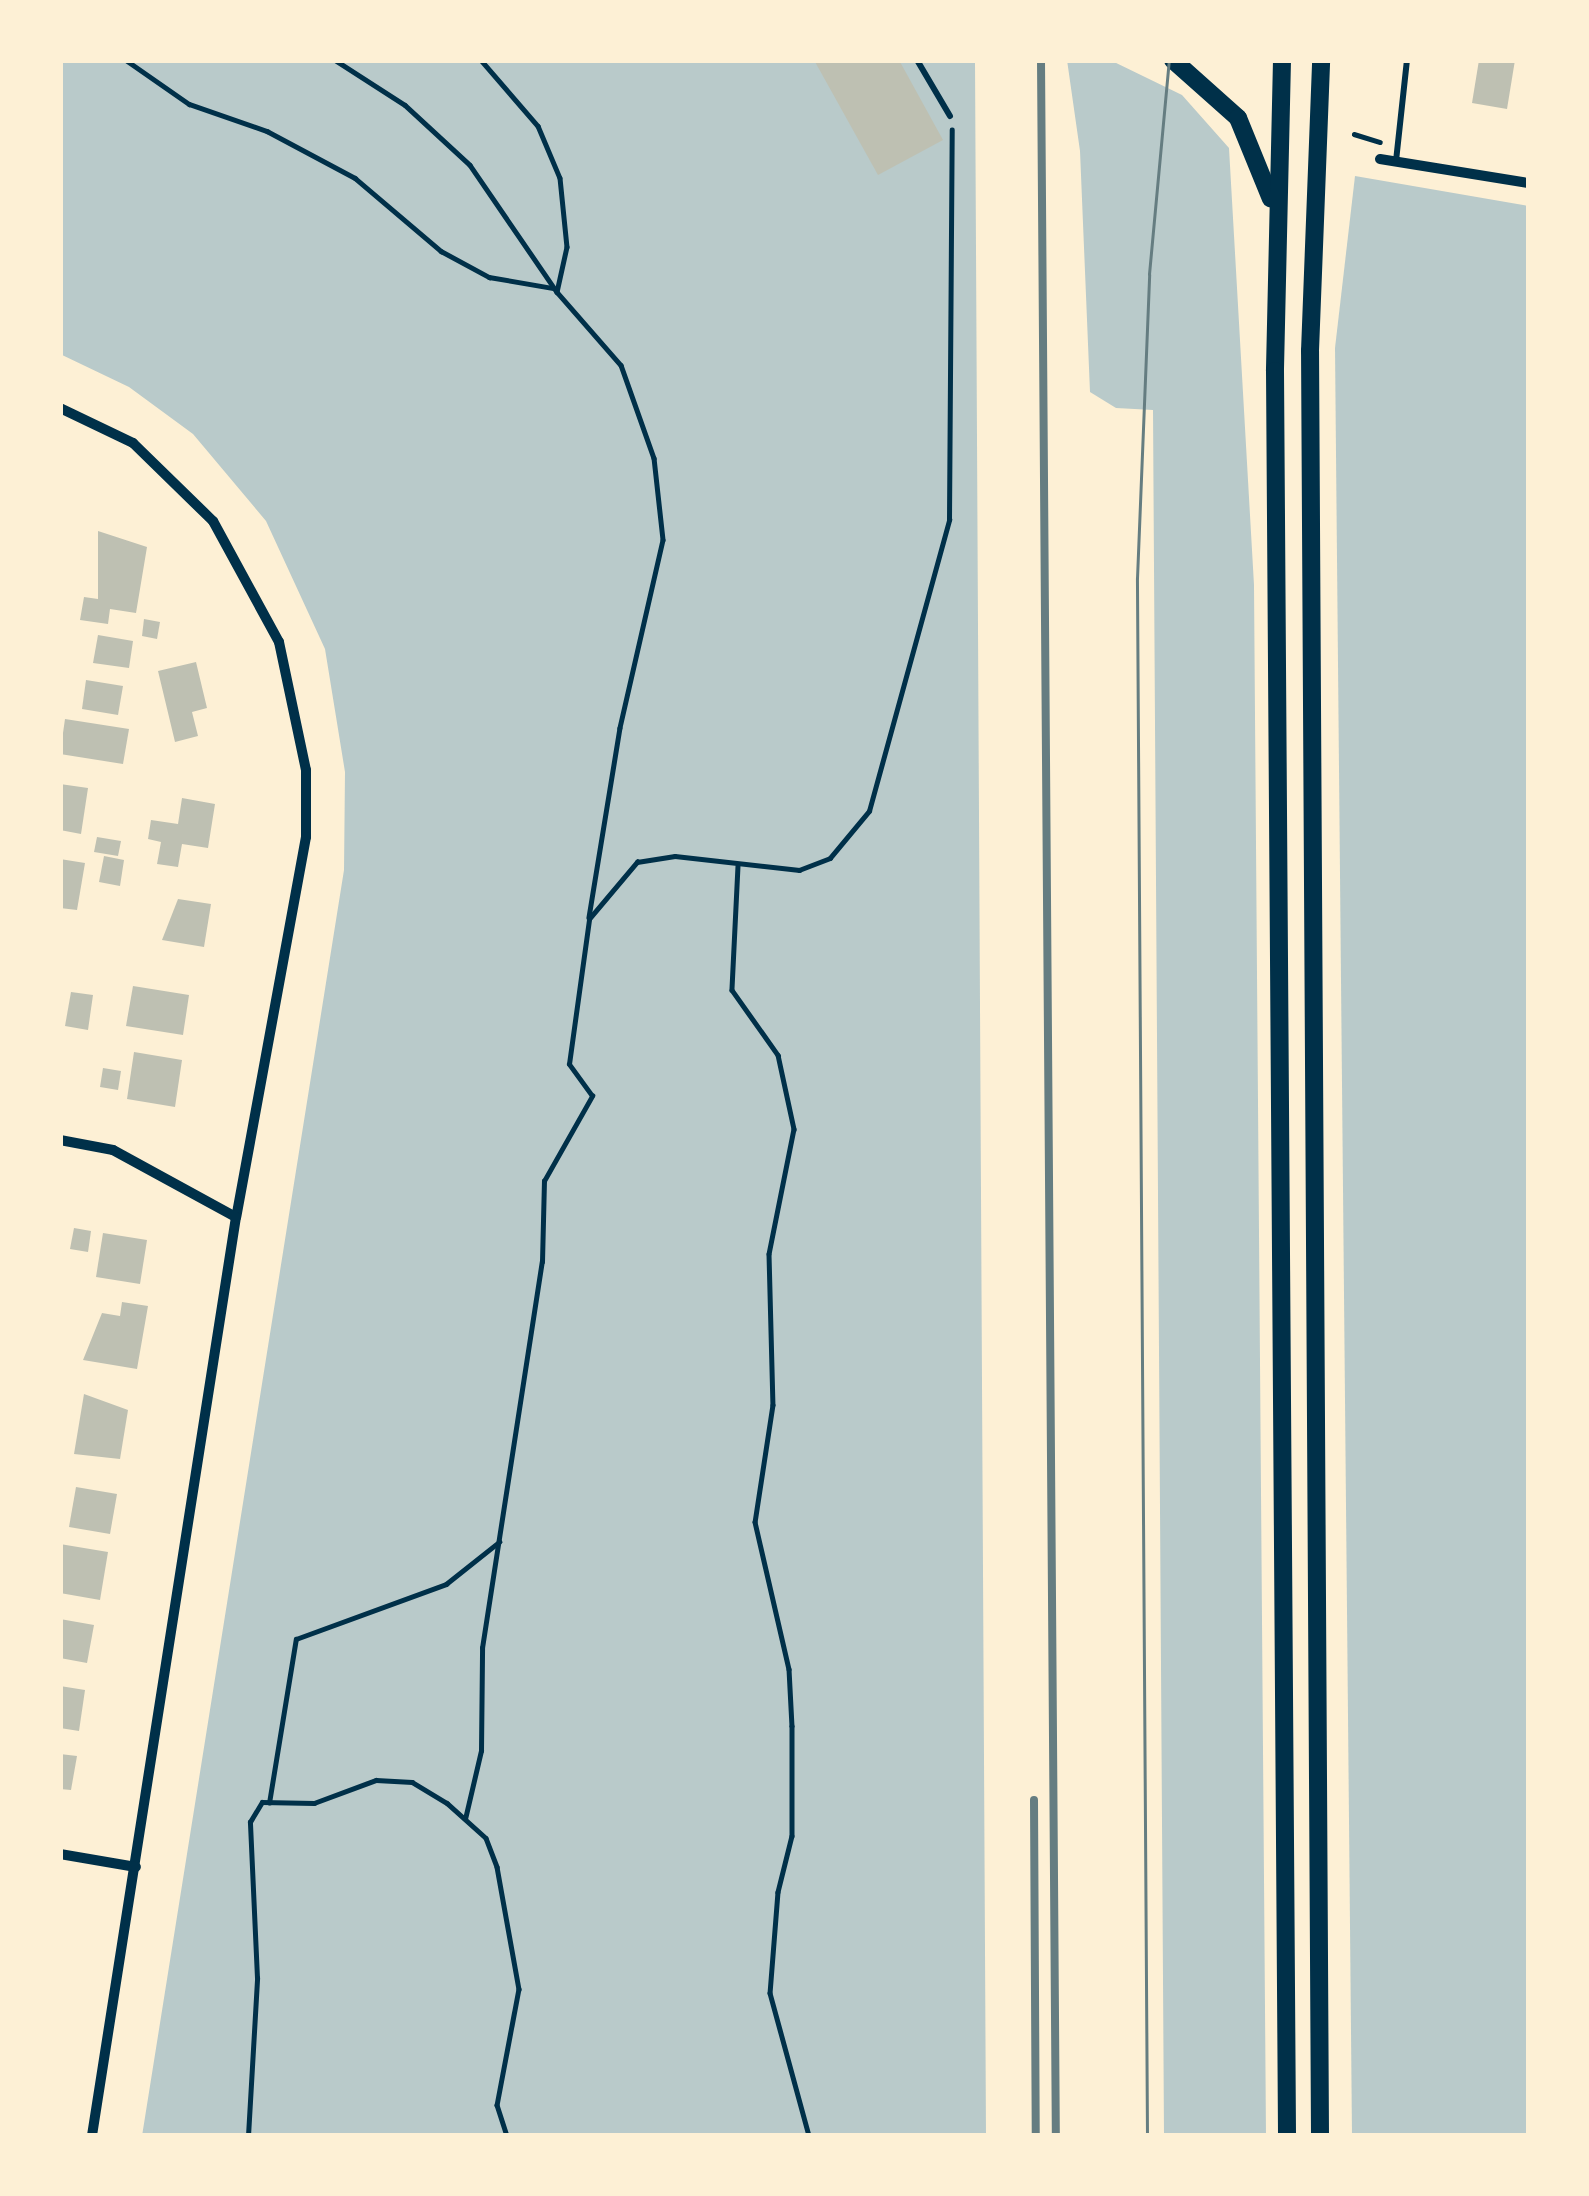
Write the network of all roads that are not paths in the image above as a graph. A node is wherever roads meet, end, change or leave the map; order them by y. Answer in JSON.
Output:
{"nodes":[{"id":1,"x":917,"y":60,"type":"edge"},
{"id":2,"x":1173,"y":60,"type":"edge"},
{"id":3,"x":1282,"y":60,"type":"edge"},
{"id":4,"x":1322,"y":60,"type":"edge"},
{"id":5,"x":1407,"y":60,"type":"edge"},
{"id":6,"x":950,"y":116,"type":"road end"},
{"id":7,"x":1380,"y":159,"type":"dead end"},
{"id":8,"x":1396,"y":161,"type":"junction"},
{"id":9,"x":1529,"y":183,"type":"edge"},
{"id":10,"x":1275,"y":208,"type":"junction"},
{"id":11,"x":60,"y":408,"type":"edge"},
{"id":12,"x":60,"y":1140,"type":"edge"},
{"id":13,"x":236,"y":1217,"type":"junction"},
{"id":14,"x":60,"y":1854,"type":"edge"},
{"id":15,"x":136,"y":1867,"type":"junction"},
{"id":16,"x":92,"y":2136,"type":"edge"},
{"id":17,"x":1287,"y":2136,"type":"edge"},
{"id":18,"x":1320,"y":2136,"type":"edge"}],
"edges":[{"from":1,"to":6,"type":"lane"},
{"from":2,"to":10,"type":"highway"},
{"from":3,"to":10,"type":"highway"},
{"from":4,"to":18,"type":"highway"},
{"from":5,"to":8,"type":"lane"},
{"from":7,"to":8,"type":"street"},
{"from":8,"to":9,"type":"street"},
{"from":10,"to":17,"type":"highway"},
{"from":11,"to":13,"type":"street"},
{"from":12,"to":13,"type":"street"},
{"from":13,"to":15,"type":"street"},
{"from":14,"to":15,"type":"street"},
{"from":15,"to":16,"type":"street"}]}
